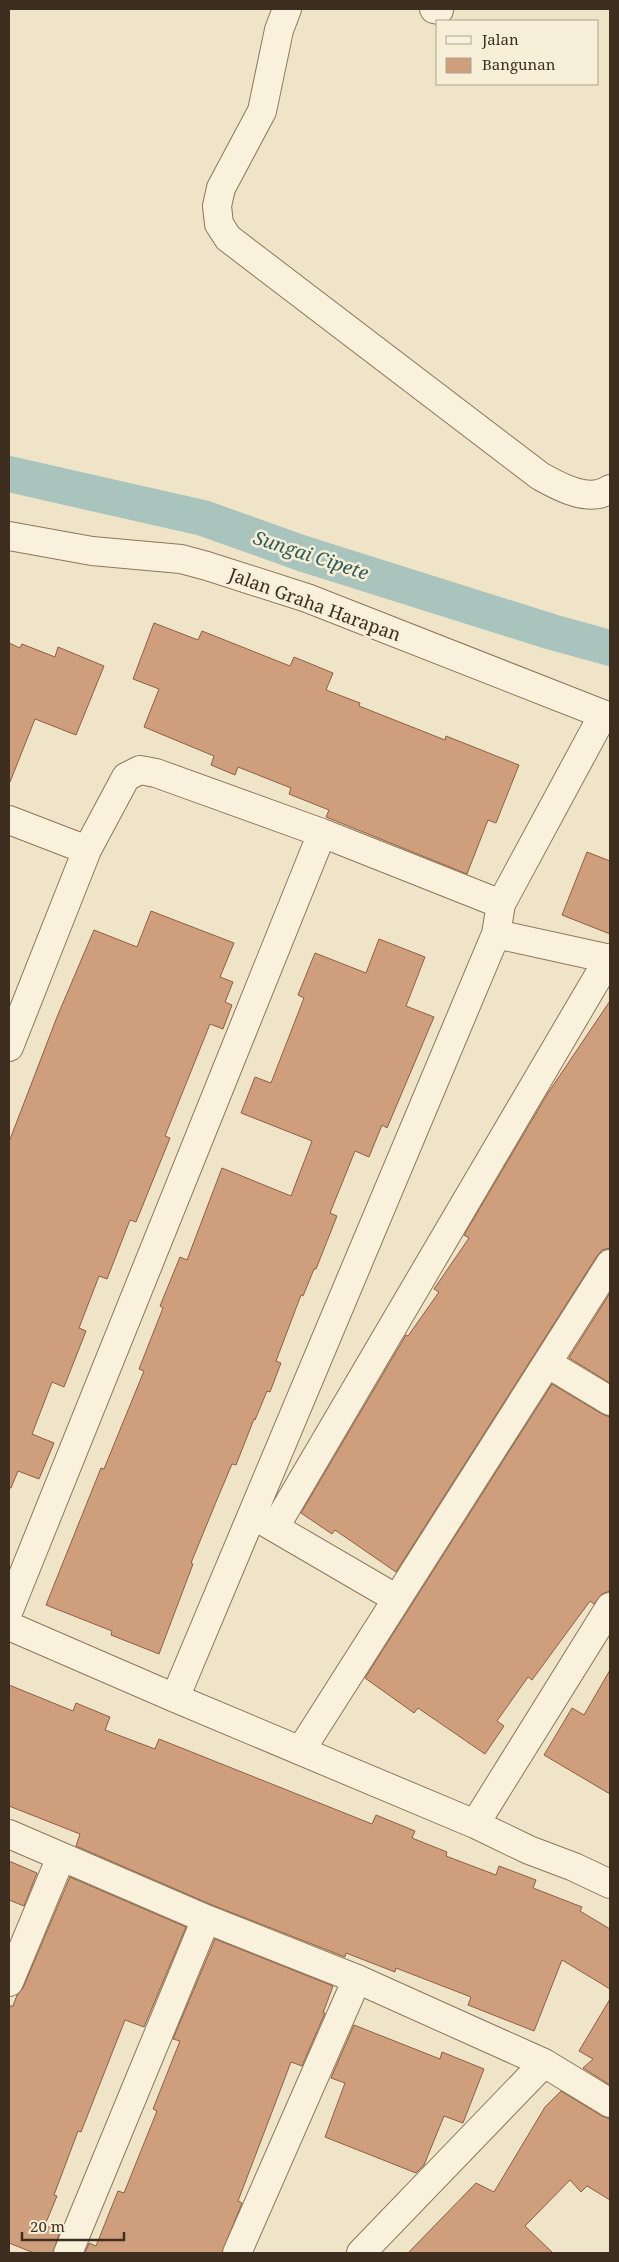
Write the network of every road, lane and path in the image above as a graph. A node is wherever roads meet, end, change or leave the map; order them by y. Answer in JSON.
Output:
{"nodes":[{"id":1,"x":287,"y":9,"type":"edge"},
{"id":2,"x":610,"y":489,"type":"edge"},
{"id":3,"x":9,"y":536,"type":"edge"},
{"id":4,"x":606,"y":716,"type":"edge"},
{"id":5,"x":9,"y":820,"type":"edge"},
{"id":6,"x":322,"y":832,"type":"junction"},
{"id":7,"x":87,"y":850,"type":"junction"},
{"id":8,"x":501,"y":904,"type":"junction"},
{"id":9,"x":496,"y":934,"type":"junction"},
{"id":10,"x":610,"y":959,"type":"edge"},
{"id":11,"x":9,"y":1045,"type":"edge"},
{"id":12,"x":610,"y":1264,"type":"edge"},
{"id":13,"x":547,"y":1363,"type":"junction"},
{"id":14,"x":610,"y":1401,"type":"edge"},
{"id":15,"x":251,"y":1515,"type":"junction"},
{"id":16,"x":275,"y":1527,"type":"junction"},
{"id":17,"x":397,"y":1599,"type":"junction"},
{"id":18,"x":610,"y":1607,"type":"edge"},
{"id":19,"x":9,"y":1610,"type":"edge"},
{"id":20,"x":9,"y":1626,"type":"edge"},
{"id":21,"x":175,"y":1698,"type":"junction"},
{"id":22,"x":301,"y":1750,"type":"junction"},
{"id":23,"x":475,"y":1824,"type":"junction"},
{"id":24,"x":9,"y":1834,"type":"edge"},
{"id":25,"x":61,"y":1857,"type":"junction"},
{"id":26,"x":610,"y":1884,"type":"edge"},
{"id":27,"x":206,"y":1919,"type":"junction"},
{"id":28,"x":357,"y":1979,"type":"junction"},
{"id":29,"x":9,"y":1982,"type":"edge"},
{"id":30,"x":544,"y":2062,"type":"junction"},
{"id":31,"x":610,"y":2103,"type":"edge"},
{"id":32,"x":68,"y":2253,"type":"edge"},
{"id":33,"x":237,"y":2253,"type":"edge"},
{"id":34,"x":361,"y":2253,"type":"edge"}],
"edges":[{"from":1,"to":2,"type":"street"},
{"from":3,"to":4,"type":"street","name":"Jalan Graha Harapan"},
{"from":4,"to":8,"type":"street"},
{"from":5,"to":7,"type":"street"},
{"from":6,"to":7,"type":"street"},
{"from":6,"to":8,"type":"street"},
{"from":6,"to":19,"type":"street"},
{"from":7,"to":11,"type":"street"},
{"from":8,"to":9,"type":"street"},
{"from":9,"to":10,"type":"street"},
{"from":9,"to":15,"type":"street"},
{"from":10,"to":16,"type":"street"},
{"from":12,"to":13,"type":"street"},
{"from":13,"to":14,"type":"street"},
{"from":13,"to":17,"type":"street"},
{"from":15,"to":16,"type":"street"},
{"from":15,"to":21,"type":"street"},
{"from":16,"to":17,"type":"street"},
{"from":17,"to":22,"type":"street"},
{"from":18,"to":23,"type":"street"},
{"from":20,"to":21,"type":"street"},
{"from":21,"to":22,"type":"street"},
{"from":22,"to":23,"type":"street"},
{"from":23,"to":26,"type":"street"},
{"from":24,"to":25,"type":"street"},
{"from":25,"to":27,"type":"street"},
{"from":25,"to":29,"type":"street"},
{"from":27,"to":28,"type":"street"},
{"from":27,"to":32,"type":"street"},
{"from":28,"to":30,"type":"street"},
{"from":28,"to":33,"type":"street"},
{"from":30,"to":31,"type":"street"},
{"from":30,"to":34,"type":"street"}]}
